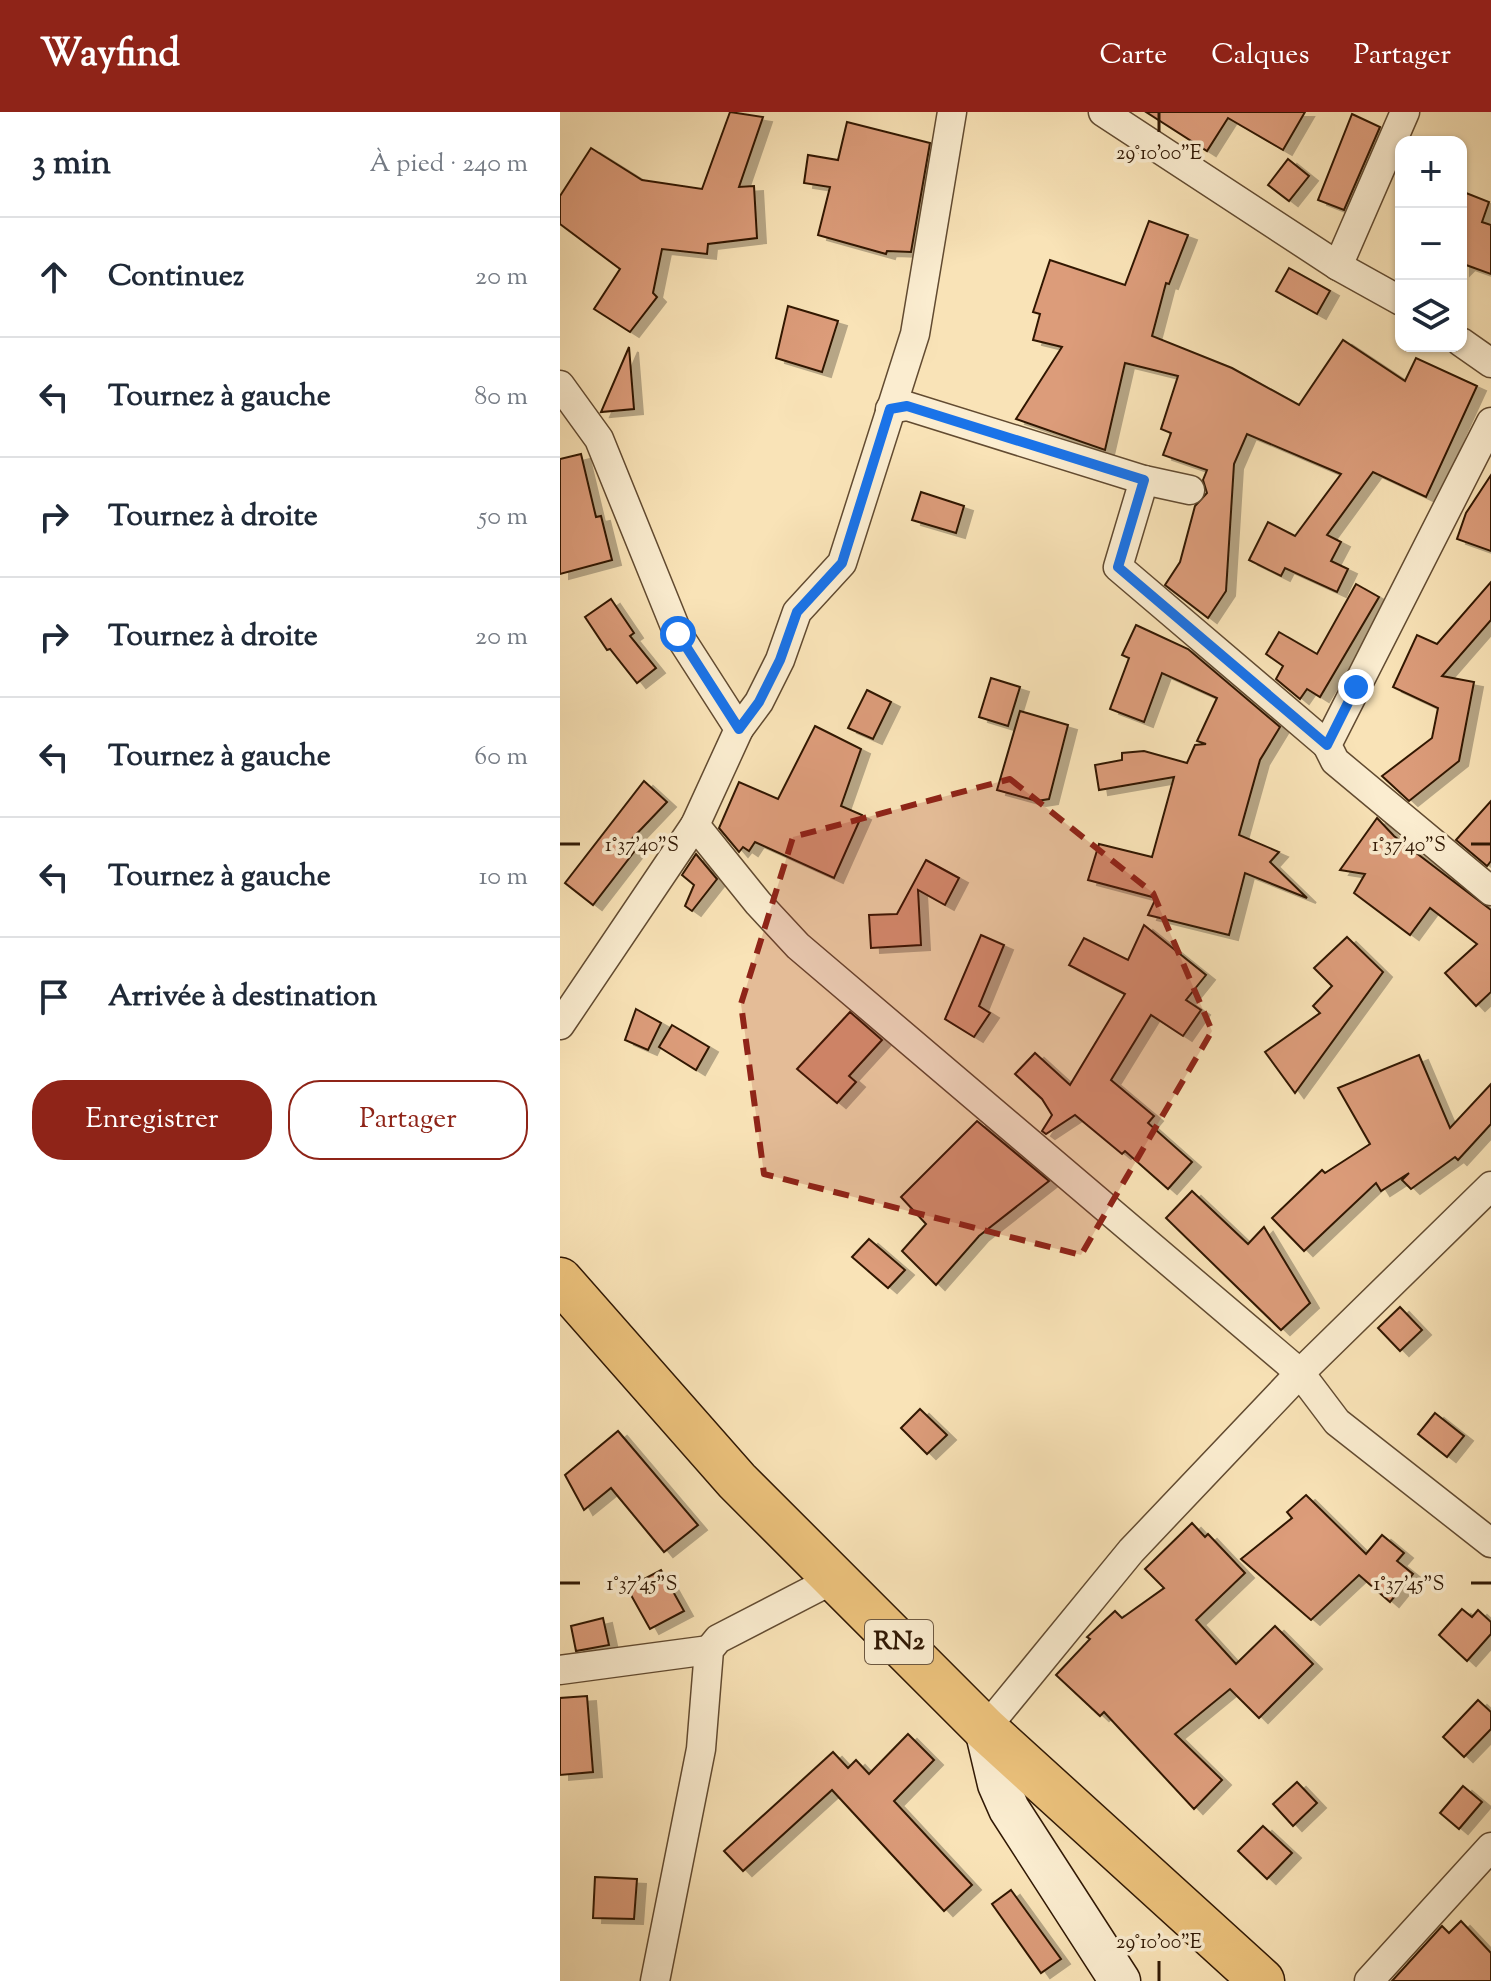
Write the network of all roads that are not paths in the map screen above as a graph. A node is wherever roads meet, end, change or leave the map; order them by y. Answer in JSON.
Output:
{"nodes":[{"id":1,"x":952,"y":112,"type":"edge"},
{"id":2,"x":1103,"y":112,"type":"edge"},
{"id":3,"x":1405,"y":112,"type":"edge"},
{"id":4,"x":1338,"y":266,"type":"junction"},
{"id":5,"x":1395,"y":298,"type":"edge"},
{"id":6,"x":1467,"y":346,"type":"edge"},
{"id":7,"x":1491,"y":363,"type":"edge"},
{"id":8,"x":560,"y":385,"type":"edge"},
{"id":9,"x":890,"y":409,"type":"junction"},
{"id":10,"x":1491,"y":422,"type":"edge"},
{"id":11,"x":1144,"y":480,"type":"junction"},
{"id":12,"x":1190,"y":490,"type":"dead end"},
{"id":13,"x":739,"y":729,"type":"junction"},
{"id":14,"x":1327,"y":745,"type":"junction"},
{"id":15,"x":695,"y":825,"type":"junction"},
{"id":16,"x":1491,"y":891,"type":"edge"},
{"id":17,"x":560,"y":1025,"type":"edge"},
{"id":18,"x":1491,"y":1186,"type":"edge"},
{"id":19,"x":560,"y":1280,"type":"edge"},
{"id":20,"x":1300,"y":1373,"type":"junction"},
{"id":21,"x":1491,"y":1543,"type":"edge"},
{"id":22,"x":836,"y":1578,"type":"junction"},
{"id":23,"x":709,"y":1650,"type":"junction"},
{"id":24,"x":560,"y":1670,"type":"edge"},
{"id":25,"x":985,"y":1729,"type":"junction"},
{"id":26,"x":1491,"y":1847,"type":"edge"},
{"id":27,"x":655,"y":1981,"type":"edge"},
{"id":28,"x":1120,"y":1981,"type":"edge"},
{"id":29,"x":1262,"y":1981,"type":"edge"},
{"id":30,"x":1369,"y":1981,"type":"edge"}],
"edges":[{"from":1,"to":9,"type":"street"},
{"from":2,"to":4,"type":"street"},
{"from":3,"to":4,"type":"street"},
{"from":4,"to":5,"type":"street"},
{"from":6,"to":7,"type":"street"},
{"from":8,"to":13,"type":"street"},
{"from":9,"to":11,"type":"street"},
{"from":9,"to":13,"type":"street"},
{"from":10,"to":14,"type":"street"},
{"from":11,"to":12,"type":"street"},
{"from":11,"to":14,"type":"street"},
{"from":13,"to":15,"type":"street"},
{"from":14,"to":16,"type":"street"},
{"from":15,"to":17,"type":"street"},
{"from":15,"to":20,"type":"street"},
{"from":18,"to":20,"type":"street"},
{"from":19,"to":22,"type":"highway","number":"RN2"},
{"from":20,"to":21,"type":"street"},
{"from":20,"to":25,"type":"street"},
{"from":22,"to":23,"type":"street"},
{"from":22,"to":25,"type":"highway","number":"RN2"},
{"from":23,"to":24,"type":"street"},
{"from":23,"to":27,"type":"street"},
{"from":25,"to":28,"type":"street"},
{"from":25,"to":29,"type":"highway","number":"RN2"},
{"from":26,"to":30,"type":"street"}]}
